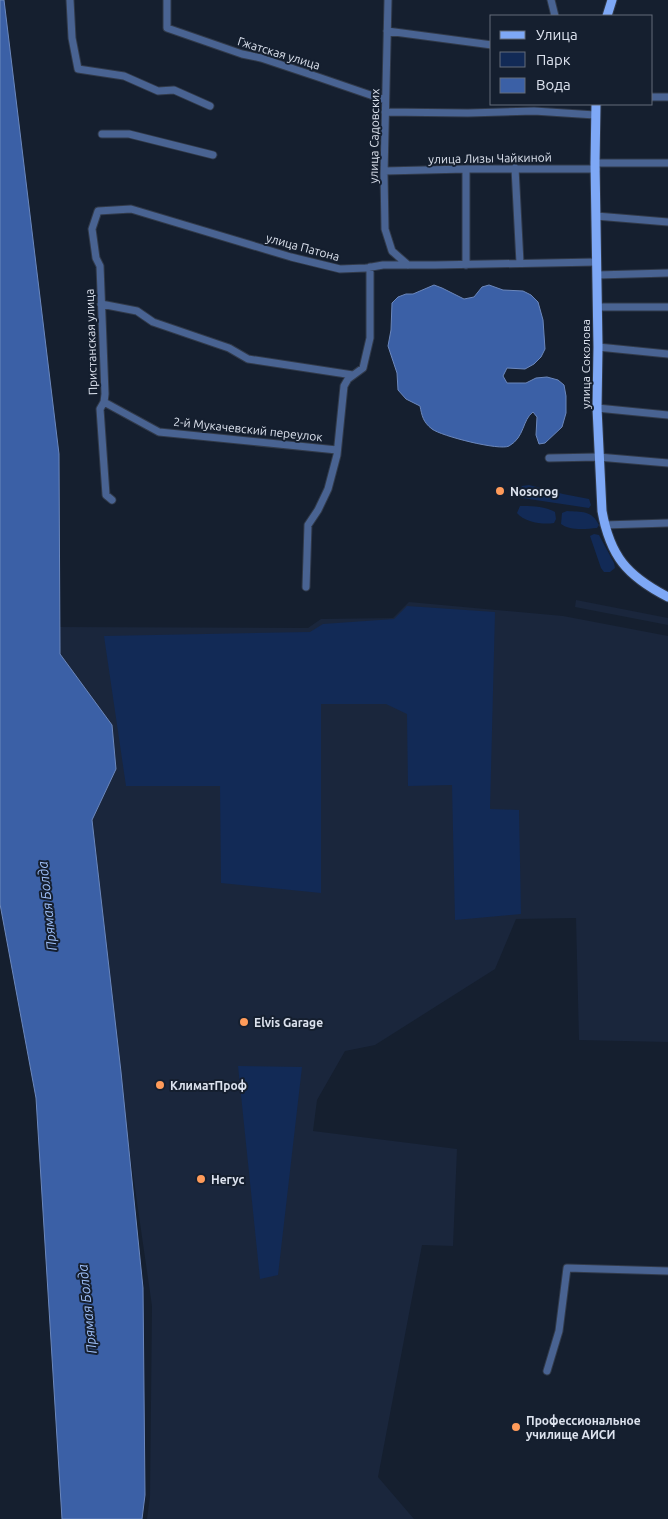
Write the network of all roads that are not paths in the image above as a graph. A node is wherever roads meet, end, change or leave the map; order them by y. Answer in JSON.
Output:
{"nodes":[{"id":1,"x":70,"y":0,"type":"edge"},
{"id":2,"x":167,"y":0,"type":"edge"},
{"id":3,"x":388,"y":0,"type":"edge"},
{"id":4,"x":551,"y":0,"type":"edge"},
{"id":5,"x":612,"y":0,"type":"edge"},
{"id":6,"x":555,"y":15,"type":"edge"},
{"id":7,"x":607,"y":15,"type":"edge"},
{"id":8,"x":387,"y":31,"type":"junction"},
{"id":9,"x":490,"y":45,"type":"edge"},
{"id":10,"x":653,"y":96,"type":"edge"},
{"id":11,"x":668,"y":97,"type":"edge"},
{"id":12,"x":385,"y":100,"type":"junction"},
{"id":13,"x":596,"y":105,"type":"edge"},
{"id":14,"x":210,"y":106,"type":"dead end"},
{"id":15,"x":385,"y":112,"type":"junction"},
{"id":16,"x":595,"y":115,"type":"junction"},
{"id":17,"x":102,"y":134,"type":"dead end"},
{"id":18,"x":213,"y":155,"type":"dead end"},
{"id":19,"x":668,"y":163,"type":"edge"},
{"id":20,"x":596,"y":166,"type":"junction"},
{"id":21,"x":466,"y":168,"type":"junction"},
{"id":22,"x":515,"y":168,"type":"junction"},
{"id":23,"x":384,"y":171,"type":"junction"},
{"id":24,"x":98,"y":211,"type":"joint"},
{"id":25,"x":596,"y":216,"type":"junction"},
{"id":26,"x":668,"y":222,"type":"edge"},
{"id":27,"x":597,"y":262,"type":"junction"},
{"id":28,"x":520,"y":263,"type":"junction"},
{"id":29,"x":408,"y":265,"type":"junction"},
{"id":30,"x":466,"y":265,"type":"junction"},
{"id":31,"x":370,"y":267,"type":"junction"},
{"id":32,"x":668,"y":274,"type":"edge"},
{"id":33,"x":597,"y":275,"type":"junction"},
{"id":34,"x":101,"y":304,"type":"junction"},
{"id":35,"x":597,"y":307,"type":"junction"},
{"id":36,"x":668,"y":307,"type":"edge"},
{"id":37,"x":598,"y":348,"type":"junction"},
{"id":38,"x":668,"y":354,"type":"edge"},
{"id":39,"x":353,"y":375,"type":"junction"},
{"id":40,"x":104,"y":402,"type":"junction"},
{"id":41,"x":597,"y":408,"type":"junction"},
{"id":42,"x":668,"y":415,"type":"edge"},
{"id":43,"x":337,"y":450,"type":"junction"},
{"id":44,"x":598,"y":457,"type":"junction"},
{"id":45,"x":549,"y":458,"type":"dead end"},
{"id":46,"x":668,"y":462,"type":"edge"},
{"id":47,"x":112,"y":500,"type":"dead end"},
{"id":48,"x":668,"y":523,"type":"edge"},
{"id":49,"x":604,"y":525,"type":"junction"},
{"id":50,"x":306,"y":587,"type":"dead end"},
{"id":51,"x":668,"y":597,"type":"edge"},
{"id":52,"x":668,"y":1270,"type":"edge"},
{"id":53,"x":547,"y":1371,"type":"dead end"}],
"edges":[{"from":1,"to":14,"type":"street"},
{"from":2,"to":12,"type":"street","name":"Гжатская улица"},
{"from":3,"to":8,"type":"street","name":"улица Садовских"},
{"from":4,"to":6,"type":"street"},
{"from":5,"to":7,"type":"main road"},
{"from":8,"to":9,"type":"street"},
{"from":8,"to":12,"type":"street","name":"улица Садовских"},
{"from":10,"to":11,"type":"street"},
{"from":12,"to":15,"type":"street","name":"улица Садовских"},
{"from":13,"to":16,"type":"main road","name":"улица Соколова"},
{"from":15,"to":16,"type":"street"},
{"from":15,"to":23,"type":"street","name":"улица Садовских"},
{"from":16,"to":20,"type":"main road","name":"улица Соколова"},
{"from":17,"to":18,"type":"street"},
{"from":19,"to":20,"type":"street","name":"улица Лизы Чайкиной"},
{"from":20,"to":22,"type":"street","name":"улица Лизы Чайкиной"},
{"from":20,"to":25,"type":"main road","name":"улица Соколова"},
{"from":21,"to":22,"type":"street","name":"улица Лизы Чайкиной"},
{"from":21,"to":23,"type":"street","name":"улица Лизы Чайкиной"},
{"from":21,"to":30,"type":"street"},
{"from":22,"to":28,"type":"street"},
{"from":23,"to":29,"type":"street","name":"улица Садовских"},
{"from":24,"to":31,"type":"street","name":"улица Патона"},
{"from":24,"to":34,"type":"street","name":"Пристанская улица"},
{"from":25,"to":26,"type":"street"},
{"from":25,"to":27,"type":"main road","name":"улица Соколова"},
{"from":27,"to":28,"type":"street","name":"улица Патона"},
{"from":27,"to":33,"type":"main road","name":"улица Соколова"},
{"from":28,"to":30,"type":"street","name":"улица Патона"},
{"from":29,"to":30,"type":"street","name":"улица Патона"},
{"from":29,"to":31,"type":"street","name":"улица Патона"},
{"from":31,"to":39,"type":"street"},
{"from":32,"to":33,"type":"street"},
{"from":33,"to":35,"type":"main road","name":"улица Соколова"},
{"from":34,"to":39,"type":"street"},
{"from":34,"to":40,"type":"street","name":"Пристанская улица"},
{"from":35,"to":36,"type":"street"},
{"from":35,"to":37,"type":"main road","name":"улица Соколова"},
{"from":37,"to":38,"type":"street"},
{"from":37,"to":41,"type":"main road","name":"улица Соколова"},
{"from":39,"to":43,"type":"street"},
{"from":40,"to":43,"type":"street","name":"2-й Мукачевский переулок"},
{"from":40,"to":47,"type":"street","name":"Пристанская улица"},
{"from":41,"to":42,"type":"street"},
{"from":41,"to":44,"type":"main road","name":"улица Соколова"},
{"from":43,"to":50,"type":"street"},
{"from":44,"to":45,"type":"street"},
{"from":44,"to":46,"type":"street"},
{"from":44,"to":49,"type":"main road","name":"улица Соколова"},
{"from":48,"to":49,"type":"street"},
{"from":49,"to":51,"type":"main road","name":"улица Соколова"},
{"from":52,"to":53,"type":"street"}]}
